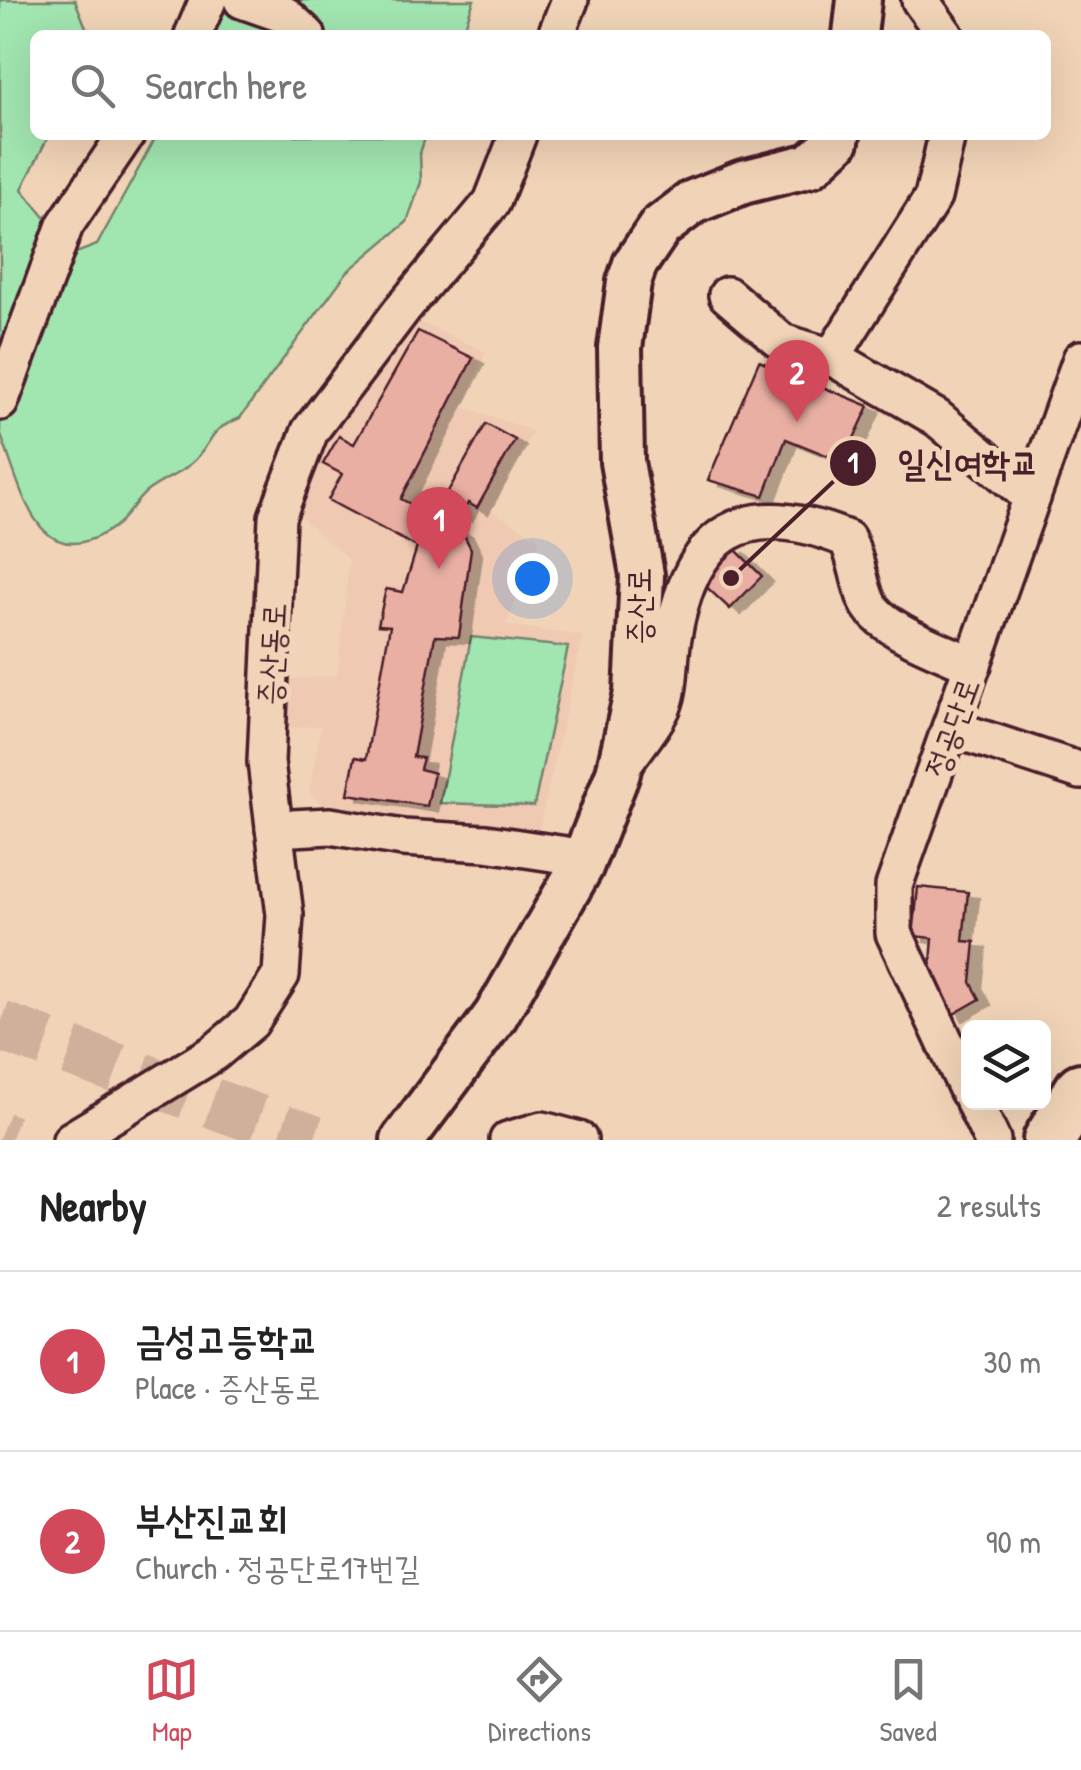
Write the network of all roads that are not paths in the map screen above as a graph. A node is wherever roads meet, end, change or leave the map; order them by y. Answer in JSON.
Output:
{"nodes":[{"id":1,"x":208,"y":0,"type":"edge"},
{"id":2,"x":242,"y":0,"type":"edge"},
{"id":3,"x":570,"y":0,"type":"edge"},
{"id":4,"x":860,"y":0,"type":"edge"},
{"id":5,"x":920,"y":0,"type":"edge"},
{"id":6,"x":195,"y":30,"type":"edge"},
{"id":7,"x":302,"y":30,"type":"edge"},
{"id":8,"x":558,"y":30,"type":"edge"},
{"id":9,"x":857,"y":30,"type":"edge"},
{"id":10,"x":941,"y":30,"type":"edge"},
{"id":11,"x":123,"y":140,"type":"edge"},
{"id":12,"x":516,"y":140,"type":"edge"},
{"id":13,"x":837,"y":140,"type":"edge"},
{"id":14,"x":946,"y":140,"type":"edge"},
{"id":15,"x":727,"y":295,"type":"dead end"},
{"id":16,"x":832,"y":357,"type":"junction"},
{"id":17,"x":1081,"y":359,"type":"edge"},
{"id":18,"x":0,"y":402,"type":"edge"},
{"id":19,"x":1032,"y":498,"type":"junction"},
{"id":20,"x":973,"y":665,"type":"junction"},
{"id":21,"x":950,"y":728,"type":"junction"},
{"id":22,"x":1081,"y":772,"type":"edge"},
{"id":23,"x":618,"y":773,"type":"junction"},
{"id":24,"x":274,"y":829,"type":"junction"},
{"id":25,"x":581,"y":867,"type":"junction"},
{"id":26,"x":961,"y":1076,"type":"edge"},
{"id":27,"x":1081,"y":1089,"type":"edge"},
{"id":28,"x":978,"y":1110,"type":"edge"},
{"id":29,"x":1060,"y":1132,"type":"edge"},
{"id":30,"x":71,"y":1140,"type":"edge"},
{"id":31,"x":403,"y":1140,"type":"edge"},
{"id":32,"x":508,"y":1140,"type":"edge"},
{"id":33,"x":579,"y":1140,"type":"edge"},
{"id":34,"x":992,"y":1140,"type":"edge"}],
"edges":[{"from":1,"to":6,"type":"street"},
{"from":2,"to":7,"type":"street"},
{"from":3,"to":8,"type":"street"},
{"from":4,"to":9,"type":"main road"},
{"from":5,"to":10,"type":"street"},
{"from":11,"to":18,"type":"street"},
{"from":12,"to":24,"type":"street","name":"증산동로"},
{"from":13,"to":23,"type":"main road","name":"증산로"},
{"from":14,"to":16,"type":"street"},
{"from":15,"to":16,"type":"street"},
{"from":16,"to":19,"type":"street"},
{"from":17,"to":19,"type":"street","name":"정공단로"},
{"from":19,"to":20,"type":"street","name":"정공단로"},
{"from":20,"to":21,"type":"street","name":"정공단로"},
{"from":20,"to":23,"type":"street"},
{"from":21,"to":22,"type":"street"},
{"from":21,"to":26,"type":"street","name":"정공단로"},
{"from":23,"to":25,"type":"main road","name":"증산로"},
{"from":24,"to":25,"type":"street"},
{"from":24,"to":30,"type":"street","name":"증산동로"},
{"from":25,"to":31,"type":"main road","name":"증산로"},
{"from":27,"to":29,"type":"highway"},
{"from":28,"to":34,"type":"street"},
{"from":32,"to":33,"type":"street"}]}
